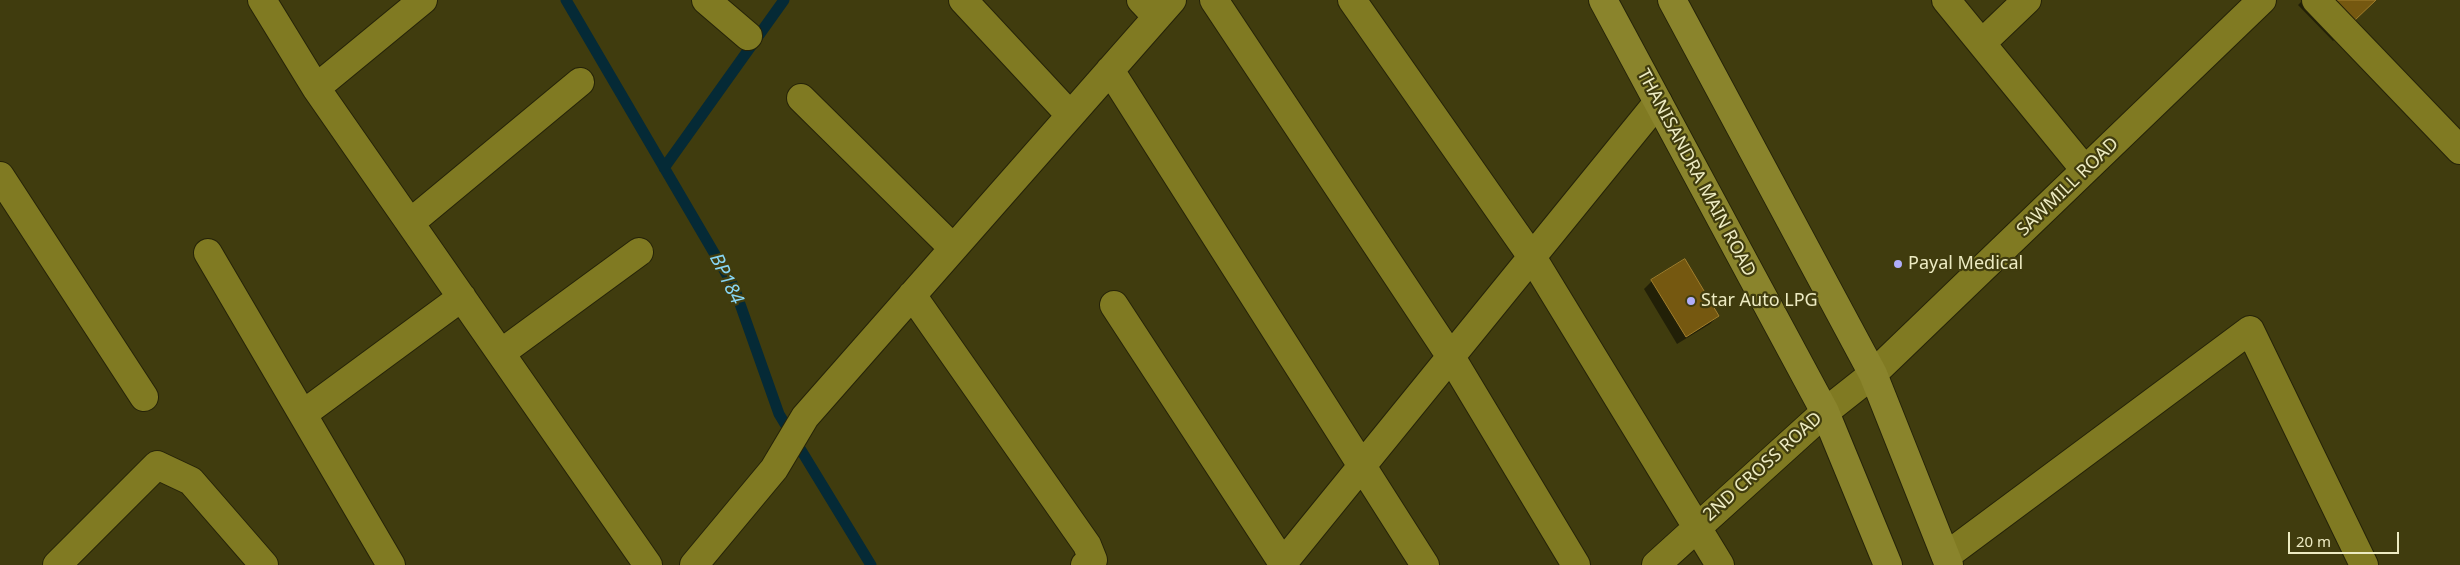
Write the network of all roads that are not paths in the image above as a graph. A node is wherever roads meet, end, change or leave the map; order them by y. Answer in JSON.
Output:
{"nodes":[{"id":1,"x":262,"y":0,"type":"edge"},
{"id":2,"x":423,"y":0,"type":"edge"},
{"id":3,"x":706,"y":0,"type":"edge"},
{"id":4,"x":963,"y":0,"type":"edge"},
{"id":5,"x":1214,"y":0,"type":"edge"},
{"id":6,"x":1352,"y":0,"type":"edge"},
{"id":7,"x":1603,"y":0,"type":"edge"},
{"id":8,"x":1672,"y":0,"type":"edge"},
{"id":9,"x":1946,"y":0,"type":"edge"},
{"id":10,"x":2027,"y":0,"type":"edge"},
{"id":11,"x":2262,"y":0,"type":"edge"},
{"id":12,"x":2316,"y":0,"type":"edge"},
{"id":13,"x":1157,"y":6,"type":"edge"},
{"id":14,"x":748,"y":36,"type":"dead end"},
{"id":15,"x":1982,"y":43,"type":"junction"},
{"id":16,"x":1110,"y":70,"type":"junction"},
{"id":17,"x":580,"y":82,"type":"dead end"},
{"id":18,"x":316,"y":88,"type":"junction"},
{"id":19,"x":801,"y":98,"type":"dead end"},
{"id":20,"x":1658,"y":102,"type":"junction"},
{"id":21,"x":1070,"y":115,"type":"junction"},
{"id":22,"x":2460,"y":150,"type":"edge"},
{"id":23,"x":2085,"y":170,"type":"junction"},
{"id":24,"x":2,"y":184,"type":"edge"},
{"id":25,"x":410,"y":223,"type":"junction"},
{"id":26,"x":953,"y":248,"type":"junction"},
{"id":27,"x":639,"y":252,"type":"dead end"},
{"id":28,"x":208,"y":254,"type":"dead end"},
{"id":29,"x":1532,"y":256,"type":"junction"},
{"id":30,"x":912,"y":295,"type":"junction"},
{"id":31,"x":462,"y":297,"type":"junction"},
{"id":32,"x":1114,"y":305,"type":"dead end"},
{"id":33,"x":501,"y":353,"type":"junction"},
{"id":34,"x":1451,"y":357,"type":"junction"},
{"id":35,"x":1873,"y":374,"type":"junction"},
{"id":36,"x":144,"y":397,"type":"dead end"},
{"id":37,"x":1825,"y":412,"type":"junction"},
{"id":38,"x":303,"y":414,"type":"junction"},
{"id":39,"x":1362,"y":465,"type":"junction"},
{"id":40,"x":1698,"y":526,"type":"junction"},
{"id":41,"x":1948,"y":561,"type":"edge"},
{"id":42,"x":1283,"y":564,"type":"edge"},
{"id":43,"x":57,"y":565,"type":"edge"},
{"id":44,"x":264,"y":565,"type":"edge"},
{"id":45,"x":391,"y":565,"type":"edge"},
{"id":46,"x":648,"y":565,"type":"edge"},
{"id":47,"x":694,"y":565,"type":"edge"},
{"id":48,"x":1085,"y":565,"type":"edge"},
{"id":49,"x":1424,"y":565,"type":"edge"},
{"id":50,"x":1576,"y":565,"type":"edge"},
{"id":51,"x":1656,"y":565,"type":"edge"},
{"id":52,"x":1720,"y":565,"type":"edge"},
{"id":53,"x":1888,"y":565,"type":"edge"},
{"id":54,"x":2364,"y":565,"type":"edge"}],
"edges":[{"from":1,"to":18,"type":"street"},
{"from":2,"to":18,"type":"street"},
{"from":3,"to":14,"type":"street"},
{"from":4,"to":21,"type":"street"},
{"from":5,"to":34,"type":"street"},
{"from":6,"to":29,"type":"street"},
{"from":7,"to":20,"type":"main road","name":"THANISANDRA MAIN ROAD"},
{"from":8,"to":35,"type":"main road"},
{"from":9,"to":15,"type":"street"},
{"from":10,"to":15,"type":"street"},
{"from":11,"to":23,"type":"street","name":"SAWMILL ROAD"},
{"from":12,"to":22,"type":"street"},
{"from":13,"to":16,"type":"street"},
{"from":15,"to":23,"type":"street"},
{"from":16,"to":21,"type":"street"},
{"from":16,"to":39,"type":"street"},
{"from":17,"to":25,"type":"street"},
{"from":18,"to":25,"type":"street"},
{"from":19,"to":26,"type":"street"},
{"from":20,"to":29,"type":"street"},
{"from":20,"to":37,"type":"main road","name":"THANISANDRA MAIN ROAD"},
{"from":21,"to":26,"type":"street"},
{"from":23,"to":35,"type":"street","name":"SAWMILL ROAD"},
{"from":24,"to":36,"type":"street"},
{"from":25,"to":31,"type":"street"},
{"from":26,"to":30,"type":"street"},
{"from":27,"to":33,"type":"street"},
{"from":28,"to":38,"type":"street"},
{"from":29,"to":34,"type":"street"},
{"from":29,"to":40,"type":"street"},
{"from":30,"to":47,"type":"street"},
{"from":30,"to":48,"type":"street"},
{"from":31,"to":33,"type":"street"},
{"from":31,"to":38,"type":"street"},
{"from":32,"to":42,"type":"street"},
{"from":33,"to":46,"type":"street"},
{"from":34,"to":39,"type":"street"},
{"from":34,"to":50,"type":"street"},
{"from":35,"to":37,"type":"street","name":"2ND CROSS ROAD"},
{"from":35,"to":41,"type":"main road"},
{"from":37,"to":40,"type":"street","name":"2ND CROSS ROAD"},
{"from":37,"to":53,"type":"main road","name":"THANISANDRA MAIN ROAD"},
{"from":38,"to":45,"type":"street"},
{"from":39,"to":42,"type":"street"},
{"from":39,"to":49,"type":"street"},
{"from":40,"to":51,"type":"street","name":"2ND CROSS ROAD"},
{"from":40,"to":52,"type":"street"},
{"from":41,"to":54,"type":"street"},
{"from":43,"to":44,"type":"street"}]}
